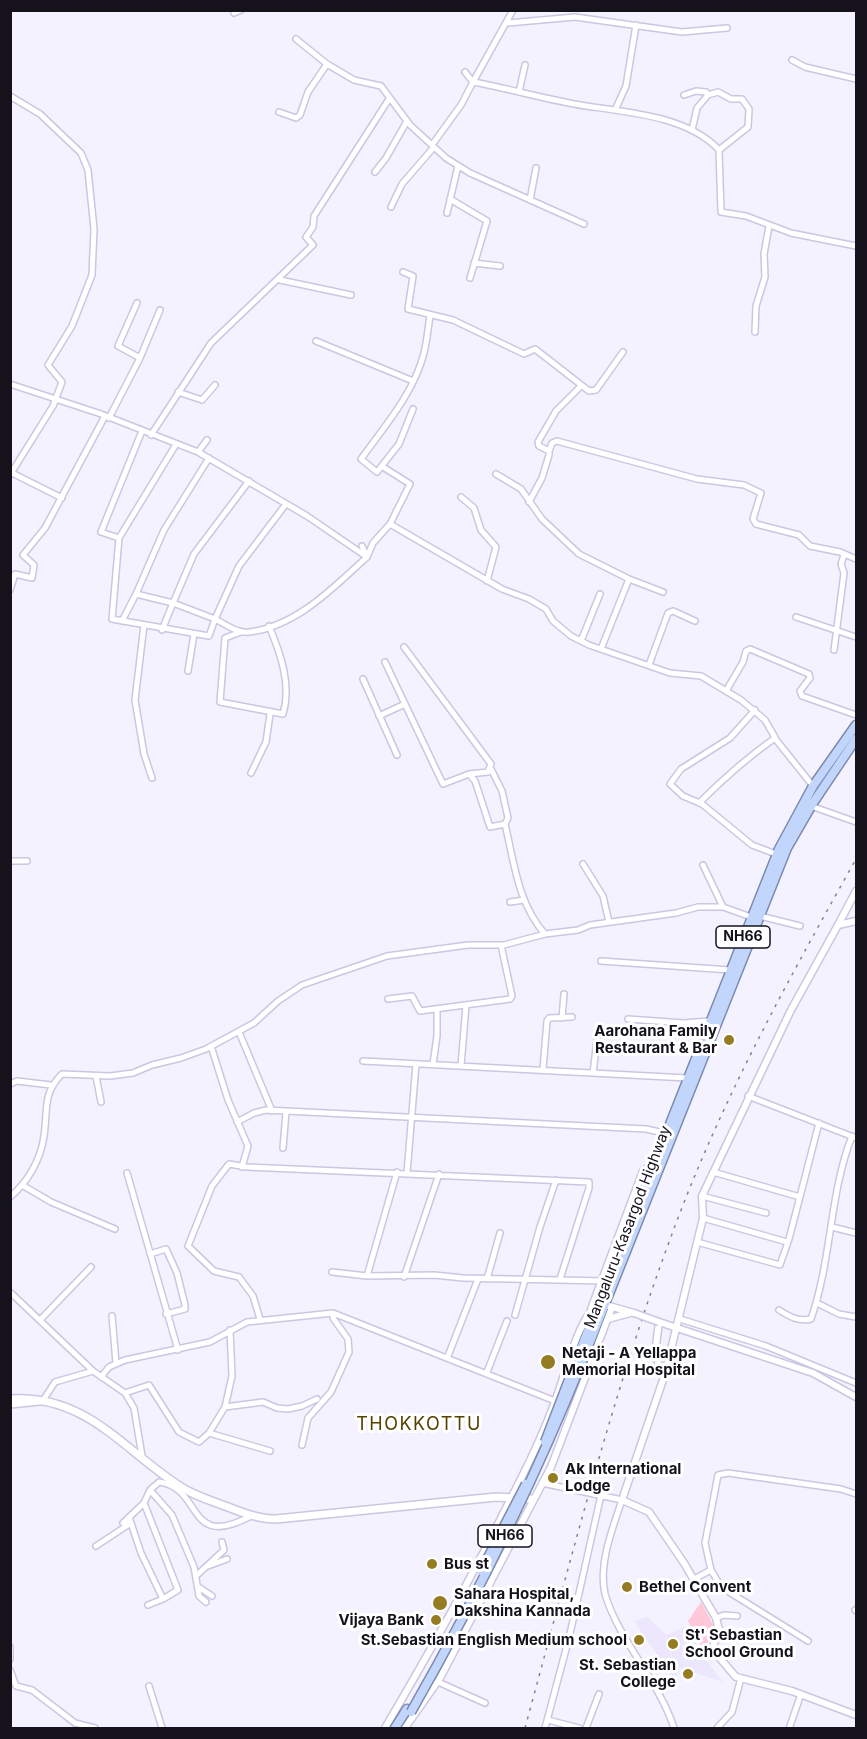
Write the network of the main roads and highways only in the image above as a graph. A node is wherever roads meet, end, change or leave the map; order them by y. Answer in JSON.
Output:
{"nodes":[{"id":1,"x":856,"y":724,"type":"edge"},
{"id":2,"x":856,"y":739,"type":"edge"},
{"id":3,"x":756,"y":917,"type":"junction"},
{"id":4,"x":657,"y":1162,"type":"junction"},
{"id":5,"x":605,"y":1305,"type":"junction"},
{"id":6,"x":10,"y":1399,"type":"edge"},
{"id":7,"x":40,"y":1401,"type":"junction"},
{"id":8,"x":10,"y":1404,"type":"edge"},
{"id":9,"x":531,"y":1499,"type":"road end"},
{"id":10,"x":409,"y":1710,"type":"junction"},
{"id":11,"x":395,"y":1728,"type":"edge"},
{"id":12,"x":404,"y":1728,"type":"edge"}],
"edges":[{"from":1,"to":3,"type":"highway","name":"Mangaluru-Kasargod Highway","number":"NH66"},
{"from":2,"to":3,"type":"highway","name":"Mangaluru-Kasargod Highway","number":"NH66"},
{"from":3,"to":4,"type":"highway","name":"Mangaluru-Kasargod Highway","number":"NH66"},
{"from":3,"to":4,"type":"highway","name":"Mangaluru-Kasargod Highway","number":"NH66"},
{"from":4,"to":5,"type":"highway","name":"Mangaluru-Kasargod Highway","number":"NH66"},
{"from":4,"to":5,"type":"highway","name":"Mangaluru-Kasargod Highway","number":"NH66"},
{"from":5,"to":10,"type":"highway","name":"Mangaluru-Kasargod Highway","number":"NH66","bridge":true},
{"from":6,"to":7,"type":"main road"},
{"from":7,"to":8,"type":"main road"},
{"from":7,"to":9,"type":"main road"},
{"from":10,"to":11,"type":"highway","name":"Mangaluru-Kasargod Highway","number":"NH66"},
{"from":10,"to":12,"type":"highway","name":"Mangaluru-Kasargod Highway","number":"NH66"}]}
